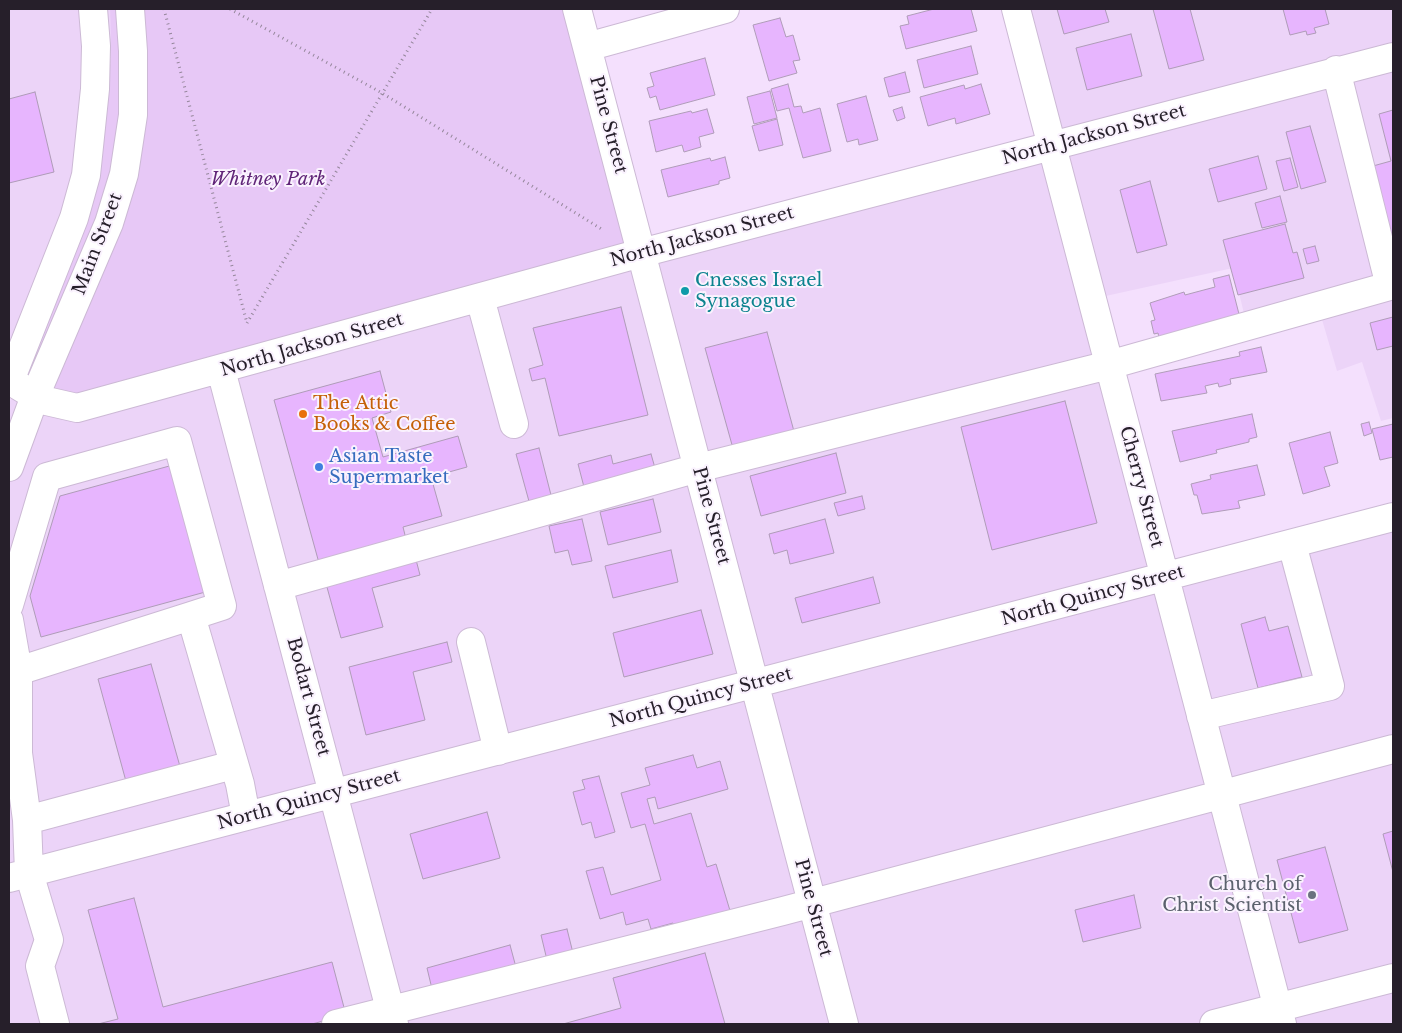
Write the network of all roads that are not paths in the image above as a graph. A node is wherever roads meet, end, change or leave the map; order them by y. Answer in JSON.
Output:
{"nodes":[{"id":1,"x":93,"y":9,"type":"edge"},
{"id":2,"x":130,"y":9,"type":"edge"},
{"id":3,"x":577,"y":9,"type":"edge"},
{"id":4,"x":725,"y":9,"type":"edge"},
{"id":5,"x":1016,"y":9,"type":"edge"},
{"id":6,"x":587,"y":47,"type":"junction"},
{"id":7,"x":1393,"y":57,"type":"edge"},
{"id":8,"x":1336,"y":70,"type":"junction"},
{"id":9,"x":1052,"y":146,"type":"junction"},
{"id":10,"x":641,"y":253,"type":"junction"},
{"id":11,"x":1391,"y":286,"type":"edge"},
{"id":12,"x":480,"y":298,"type":"junction"},
{"id":13,"x":1109,"y":365,"type":"junction"},
{"id":14,"x":222,"y":370,"type":"junction"},
{"id":15,"x":16,"y":385,"type":"edge"},
{"id":16,"x":514,"y":424,"type":"dead end"},
{"id":17,"x":9,"y":467,"type":"edge"},
{"id":18,"x":698,"y":468,"type":"junction"},
{"id":19,"x":1393,"y":517,"type":"edge"},
{"id":20,"x":1292,"y":544,"type":"junction"},
{"id":21,"x":1165,"y":577,"type":"junction"},
{"id":22,"x":278,"y":586,"type":"junction"},
{"id":23,"x":9,"y":604,"type":"edge"},
{"id":24,"x":191,"y":616,"type":"junction"},
{"id":25,"x":9,"y":620,"type":"edge"},
{"id":26,"x":471,"y":642,"type":"dead end"},
{"id":27,"x":18,"y":671,"type":"junction"},
{"id":28,"x":754,"y":684,"type":"junction"},
{"id":29,"x":1201,"y":716,"type":"junction"},
{"id":30,"x":1393,"y":749,"type":"edge"},
{"id":31,"x":498,"y":751,"type":"junction"},
{"id":32,"x":233,"y":765,"type":"junction"},
{"id":33,"x":1222,"y":793,"type":"junction"},
{"id":34,"x":333,"y":794,"type":"junction"},
{"id":35,"x":246,"y":816,"type":"junction"},
{"id":36,"x":27,"y":820,"type":"junction"},
{"id":37,"x":19,"y":876,"type":"edge"},
{"id":38,"x":812,"y":903,"type":"junction"},
{"id":39,"x":1393,"y":978,"type":"edge"},
{"id":40,"x":1280,"y":1016,"type":"edge"},
{"id":41,"x":392,"y":1017,"type":"edge"},
{"id":42,"x":56,"y":1024,"type":"edge"},
{"id":43,"x":336,"y":1024,"type":"edge"},
{"id":44,"x":844,"y":1024,"type":"edge"},
{"id":45,"x":1214,"y":1024,"type":"edge"}],
"edges":[{"from":1,"to":15,"type":"street","name":"Main Street"},
{"from":2,"to":15,"type":"street","name":"Main Street"},
{"from":3,"to":6,"type":"street","name":"Pine Street"},
{"from":4,"to":6,"type":"street"},
{"from":5,"to":9,"type":"street","name":"Cherry Street"},
{"from":6,"to":10,"type":"street","name":"Pine Street"},
{"from":7,"to":8,"type":"street","name":"North Jackson Street"},
{"from":8,"to":9,"type":"street","name":"North Jackson Street"},
{"from":8,"to":11,"type":"street"},
{"from":9,"to":10,"type":"street","name":"North Jackson Street"},
{"from":9,"to":13,"type":"street","name":"Cherry Street"},
{"from":10,"to":12,"type":"street","name":"North Jackson Street"},
{"from":10,"to":18,"type":"street","name":"Pine Street"},
{"from":11,"to":13,"type":"street"},
{"from":12,"to":14,"type":"street","name":"North Jackson Street"},
{"from":12,"to":16,"type":"street"},
{"from":13,"to":18,"type":"street"},
{"from":13,"to":21,"type":"street","name":"Cherry Street"},
{"from":14,"to":15,"type":"street","name":"North Jackson Street"},
{"from":14,"to":22,"type":"street","name":"Bodart Street"},
{"from":15,"to":17,"type":"street","name":"Main Street"},
{"from":18,"to":22,"type":"street"},
{"from":18,"to":28,"type":"street","name":"Pine Street"},
{"from":19,"to":20,"type":"street","name":"North Quincy Street"},
{"from":20,"to":21,"type":"street","name":"North Quincy Street"},
{"from":20,"to":29,"type":"street"},
{"from":21,"to":28,"type":"street","name":"North Quincy Street"},
{"from":21,"to":29,"type":"street","name":"Cherry Street"},
{"from":22,"to":34,"type":"street","name":"Bodart Street"},
{"from":23,"to":24,"type":"street"},
{"from":24,"to":27,"type":"street"},
{"from":24,"to":32,"type":"street"},
{"from":25,"to":27,"type":"street"},
{"from":26,"to":31,"type":"street"},
{"from":27,"to":36,"type":"street"},
{"from":28,"to":31,"type":"street","name":"North Quincy Street"},
{"from":28,"to":38,"type":"street","name":"Pine Street"},
{"from":29,"to":33,"type":"street","name":"Cherry Street"},
{"from":30,"to":33,"type":"street"},
{"from":31,"to":34,"type":"street","name":"North Quincy Street"},
{"from":32,"to":35,"type":"street"},
{"from":32,"to":36,"type":"street"},
{"from":33,"to":38,"type":"street"},
{"from":33,"to":40,"type":"street","name":"Cherry Street"},
{"from":34,"to":35,"type":"street","name":"North Quincy Street"},
{"from":34,"to":41,"type":"street","name":"Bodart Street"},
{"from":35,"to":37,"type":"street","name":"North Quincy Street"},
{"from":36,"to":37,"type":"street"},
{"from":37,"to":42,"type":"street"},
{"from":38,"to":41,"type":"street"},
{"from":38,"to":44,"type":"street","name":"Pine Street"},
{"from":39,"to":40,"type":"street"},
{"from":40,"to":45,"type":"street"},
{"from":41,"to":43,"type":"street"}]}
